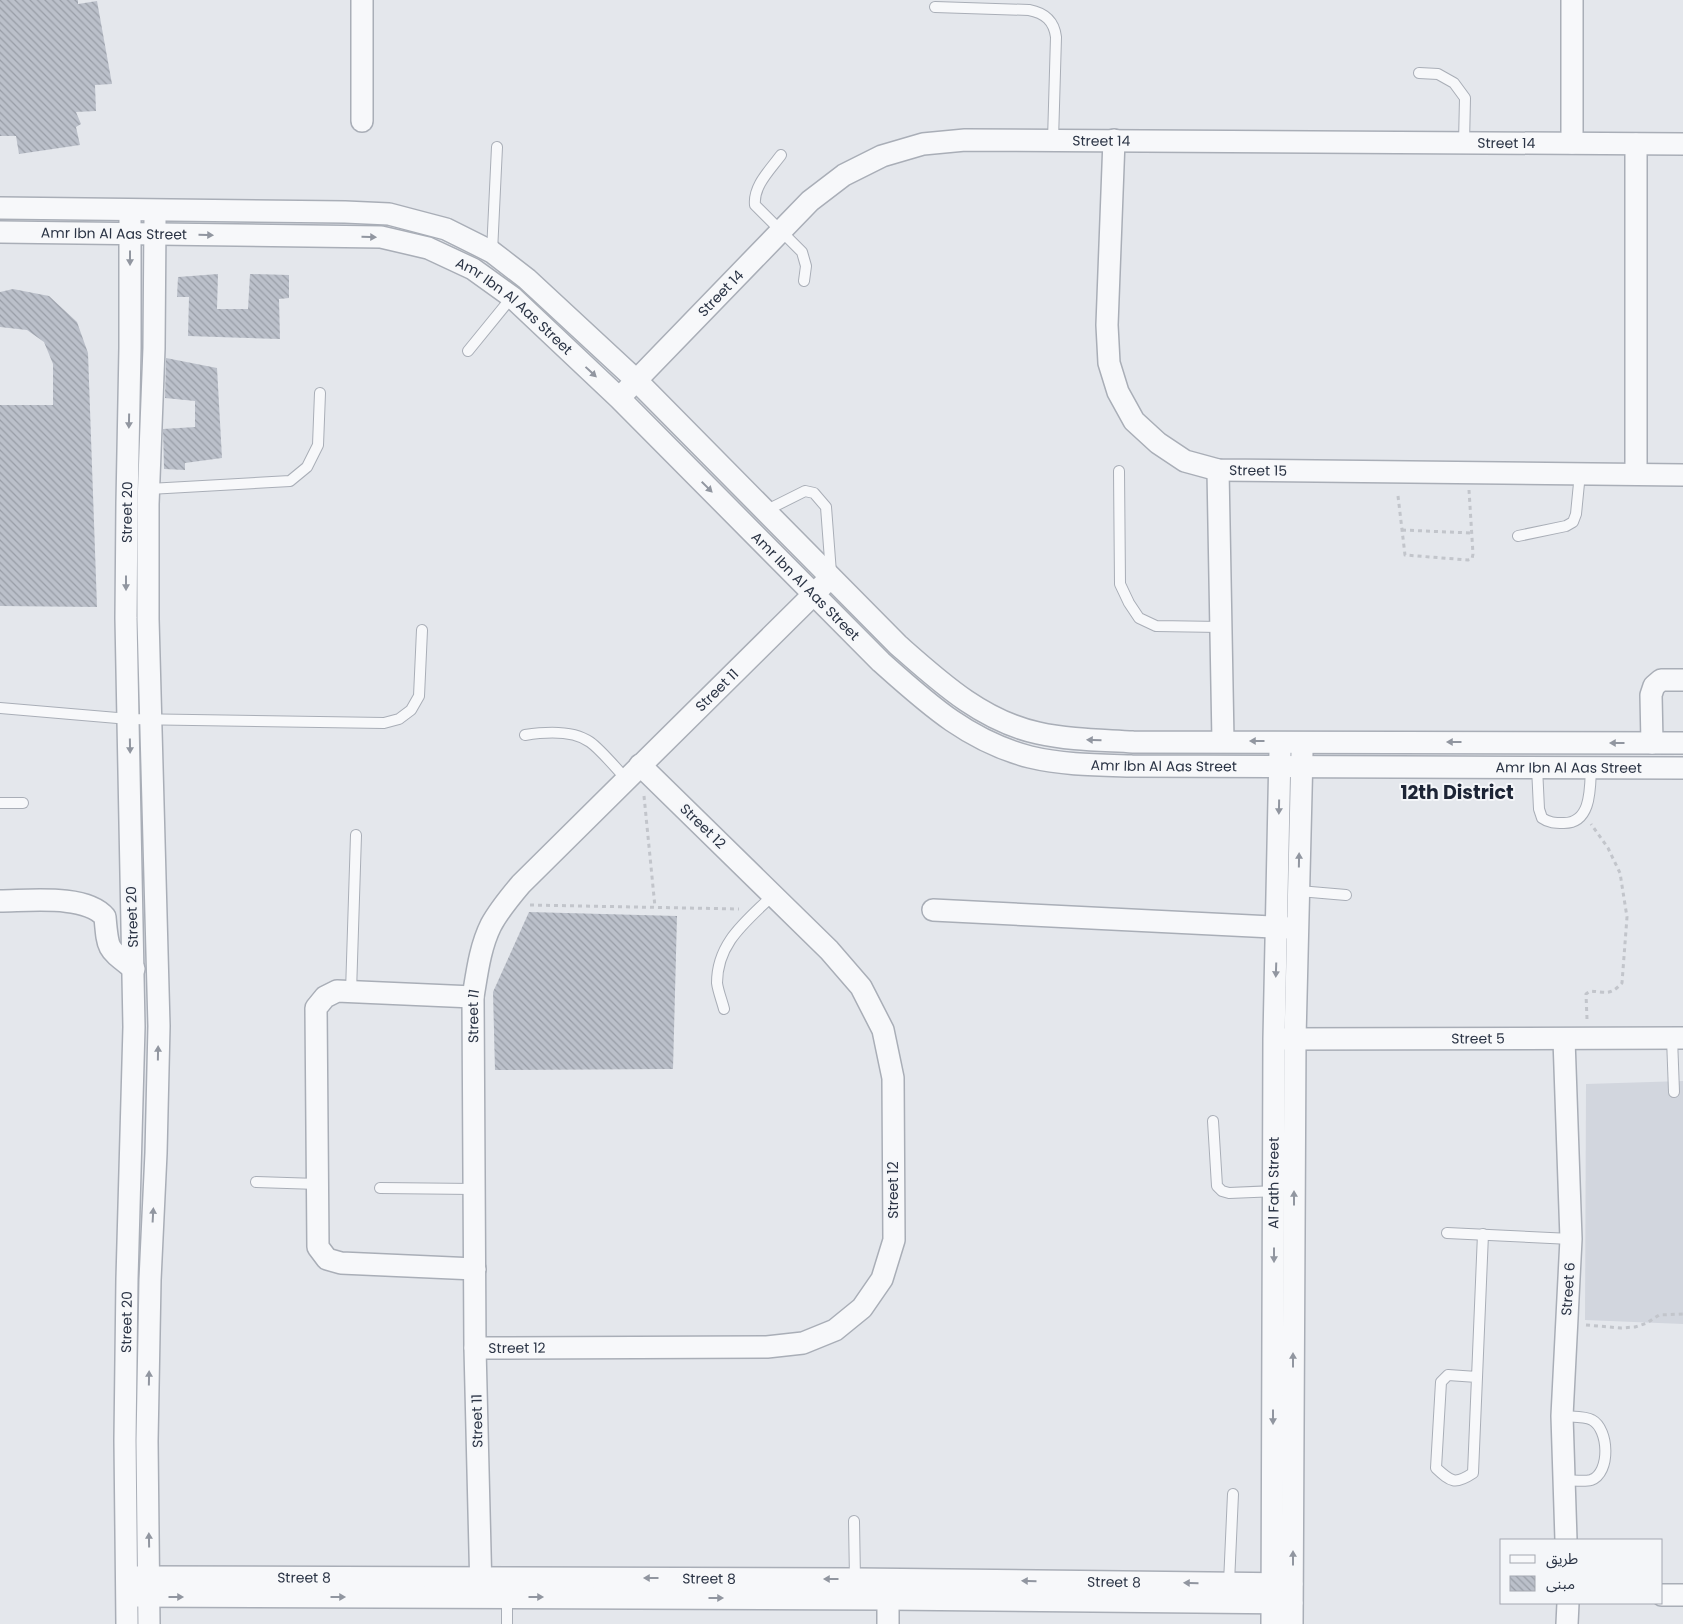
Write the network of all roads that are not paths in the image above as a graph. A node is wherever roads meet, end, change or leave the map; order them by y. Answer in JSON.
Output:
{"nodes":[{"id":1,"x":362,"y":0,"type":"edge"},
{"id":2,"x":1572,"y":0,"type":"edge"},
{"id":3,"x":935,"y":6,"type":"dead end"},
{"id":4,"x":1419,"y":73,"type":"dead end"},
{"id":5,"x":362,"y":121,"type":"dead end"},
{"id":6,"x":1053,"y":140,"type":"junction"},
{"id":7,"x":1114,"y":140,"type":"junction"},
{"id":8,"x":1464,"y":143,"type":"junction"},
{"id":9,"x":1572,"y":143,"type":"junction"},
{"id":10,"x":1636,"y":144,"type":"junction"},
{"id":11,"x":1683,"y":144,"type":"edge"},
{"id":12,"x":497,"y":147,"type":"dead end"},
{"id":13,"x":781,"y":155,"type":"dead end"},
{"id":14,"x":0,"y":208,"type":"edge"},
{"id":15,"x":130,"y":210,"type":"junction"},
{"id":16,"x":156,"y":210,"type":"junction"},
{"id":17,"x":781,"y":231,"type":"junction"},
{"id":18,"x":0,"y":232,"type":"edge"},
{"id":19,"x":130,"y":234,"type":"junction"},
{"id":20,"x":155,"y":234,"type":"junction"},
{"id":21,"x":492,"y":252,"type":"junction"},
{"id":22,"x":804,"y":281,"type":"dead end"},
{"id":23,"x":512,"y":297,"type":"junction"},
{"id":24,"x":468,"y":351,"type":"dead end"},
{"id":25,"x":636,"y":380,"type":"junction"},
{"id":26,"x":320,"y":393,"type":"dead end"},
{"id":27,"x":619,"y":398,"type":"junction"},
{"id":28,"x":1218,"y":470,"type":"junction"},
{"id":29,"x":1118,"y":471,"type":"dead end"},
{"id":30,"x":1580,"y":474,"type":"junction"},
{"id":31,"x":1636,"y":474,"type":"junction"},
{"id":32,"x":1683,"y":475,"type":"edge"},
{"id":33,"x":149,"y":489,"type":"junction"},
{"id":34,"x":765,"y":511,"type":"junction"},
{"id":35,"x":1518,"y":536,"type":"dead end"},
{"id":36,"x":831,"y":577,"type":"junction"},
{"id":37,"x":814,"y":594,"type":"junction"},
{"id":38,"x":1221,"y":627,"type":"junction"},
{"id":39,"x":422,"y":630,"type":"dead end"},
{"id":40,"x":1683,"y":680,"type":"edge"},
{"id":41,"x":0,"y":708,"type":"edge"},
{"id":42,"x":129,"y":719,"type":"junction"},
{"id":43,"x":152,"y":719,"type":"junction"},
{"id":44,"x":525,"y":735,"type":"dead end"},
{"id":45,"x":1223,"y":741,"type":"junction"},
{"id":46,"x":1280,"y":741,"type":"junction"},
{"id":47,"x":1303,"y":741,"type":"junction"},
{"id":48,"x":1652,"y":743,"type":"junction"},
{"id":49,"x":1683,"y":743,"type":"edge"},
{"id":50,"x":1280,"y":766,"type":"junction"},
{"id":51,"x":1302,"y":766,"type":"junction"},
{"id":52,"x":1536,"y":767,"type":"junction"},
{"id":53,"x":1591,"y":767,"type":"junction"},
{"id":54,"x":1683,"y":768,"type":"edge"},
{"id":55,"x":633,"y":772,"type":"junction"},
{"id":56,"x":0,"y":803,"type":"edge"},
{"id":57,"x":23,"y":803,"type":"dead end"},
{"id":58,"x":356,"y":835,"type":"dead end"},
{"id":59,"x":1298,"y":891,"type":"junction"},
{"id":60,"x":1346,"y":896,"type":"dead end"},
{"id":61,"x":0,"y":901,"type":"edge"},
{"id":62,"x":766,"y":902,"type":"junction"},
{"id":63,"x":933,"y":910,"type":"dead end"},
{"id":64,"x":1287,"y":928,"type":"junction"},
{"id":65,"x":134,"y":969,"type":"junction"},
{"id":66,"x":351,"y":992,"type":"junction"},
{"id":67,"x":473,"y":997,"type":"junction"},
{"id":68,"x":724,"y":1009,"type":"dead end"},
{"id":69,"x":1295,"y":1038,"type":"junction"},
{"id":70,"x":1678,"y":1038,"type":"edge"},
{"id":71,"x":1274,"y":1039,"type":"junction"},
{"id":72,"x":1564,"y":1039,"type":"junction"},
{"id":73,"x":1674,"y":1092,"type":"dead end"},
{"id":74,"x":1213,"y":1121,"type":"dead end"},
{"id":75,"x":256,"y":1182,"type":"dead end"},
{"id":76,"x":318,"y":1184,"type":"junction"},
{"id":77,"x":380,"y":1188,"type":"dead end"},
{"id":78,"x":474,"y":1189,"type":"junction"},
{"id":79,"x":1275,"y":1191,"type":"junction"},
{"id":80,"x":1447,"y":1234,"type":"dead end"},
{"id":81,"x":1483,"y":1234,"type":"junction"},
{"id":82,"x":1571,"y":1239,"type":"junction"},
{"id":83,"x":475,"y":1269,"type":"junction"},
{"id":84,"x":475,"y":1348,"type":"junction"},
{"id":85,"x":1477,"y":1378,"type":"junction"},
{"id":86,"x":1562,"y":1416,"type":"junction"},
{"id":87,"x":1564,"y":1480,"type":"junction"},
{"id":88,"x":1233,"y":1494,"type":"dead end"},
{"id":89,"x":854,"y":1520,"type":"dead end"},
{"id":90,"x":1566,"y":1539,"type":"edge"},
{"id":91,"x":855,"y":1579,"type":"junction"},
{"id":92,"x":1229,"y":1583,"type":"junction"},
{"id":93,"x":127,"y":1587,"type":"junction"},
{"id":94,"x":150,"y":1587,"type":"junction"},
{"id":95,"x":480,"y":1587,"type":"junction"},
{"id":96,"x":888,"y":1589,"type":"junction"},
{"id":97,"x":1663,"y":1595,"type":"edge"},
{"id":98,"x":1683,"y":1595,"type":"edge"},
{"id":99,"x":507,"y":1596,"type":"junction"},
{"id":100,"x":1284,"y":1600,"type":"edge"},
{"id":101,"x":1568,"y":1604,"type":"edge"},
{"id":102,"x":127,"y":1624,"type":"edge"},
{"id":103,"x":149,"y":1624,"type":"edge"},
{"id":104,"x":507,"y":1624,"type":"edge"},
{"id":105,"x":888,"y":1624,"type":"edge"},
{"id":106,"x":1272,"y":1624,"type":"edge"},
{"id":107,"x":1567,"y":1624,"type":"edge"}],
"edges":[{"from":1,"to":5,"type":"street"},
{"from":2,"to":9,"type":"street"},
{"from":3,"to":6,"type":"lane"},
{"from":4,"to":8,"type":"lane"},
{"from":6,"to":7,"type":"street","name":"Street 14"},
{"from":6,"to":17,"type":"street","name":"Street 14"},
{"from":7,"to":8,"type":"street","name":"Street 14"},
{"from":7,"to":28,"type":"street","name":"Street 15"},
{"from":8,"to":9,"type":"street","name":"Street 14"},
{"from":9,"to":10,"type":"street","name":"Street 14"},
{"from":10,"to":11,"type":"street","name":"Street 14"},
{"from":10,"to":31,"type":"street"},
{"from":12,"to":21,"type":"lane"},
{"from":13,"to":17,"type":"lane"},
{"from":14,"to":15,"type":"street","name":"Amr Ibn Al Aas Street"},
{"from":15,"to":16,"type":"street","name":"Amr Ibn Al Aas Street"},
{"from":15,"to":19,"type":"street","name":"Street 20"},
{"from":16,"to":20,"type":"street","name":"Street 20"},
{"from":16,"to":21,"type":"street","name":"Amr Ibn Al Aas Street"},
{"from":17,"to":22,"type":"lane"},
{"from":17,"to":25,"type":"street","name":"Street 14"},
{"from":18,"to":19,"type":"street","name":"Amr Ibn Al Aas Street"},
{"from":19,"to":20,"type":"street","name":"Amr Ibn Al Aas Street"},
{"from":19,"to":42,"type":"street","name":"Street 20","one_way":true},
{"from":20,"to":23,"type":"street","name":"Amr Ibn Al Aas Street","one_way":true},
{"from":20,"to":33,"type":"street","name":"Street 20"},
{"from":21,"to":25,"type":"street","name":"Amr Ibn Al Aas Street"},
{"from":23,"to":24,"type":"lane"},
{"from":23,"to":27,"type":"street","name":"Amr Ibn Al Aas Street","one_way":true},
{"from":25,"to":27,"type":"street","name":"Street 14"},
{"from":25,"to":34,"type":"street","name":"Amr Ibn Al Aas Street"},
{"from":26,"to":33,"type":"lane"},
{"from":27,"to":37,"type":"street","name":"Amr Ibn Al Aas Street","one_way":true},
{"from":28,"to":30,"type":"street","name":"Street 15"},
{"from":28,"to":38,"type":"street"},
{"from":29,"to":38,"type":"lane"},
{"from":30,"to":31,"type":"street","name":"Street 15"},
{"from":30,"to":35,"type":"lane"},
{"from":31,"to":32,"type":"street","name":"Street 15"},
{"from":33,"to":43,"type":"street","name":"Street 20"},
{"from":34,"to":36,"type":"street","name":"Amr Ibn Al Aas Street"},
{"from":34,"to":36,"type":"lane"},
{"from":36,"to":37,"type":"street","name":"Street 11"},
{"from":45,"to":36,"type":"street","name":"Amr Ibn Al Aas Street","one_way":true},
{"from":37,"to":50,"type":"street","name":"Amr Ibn Al Aas Street"},
{"from":37,"to":55,"type":"street","name":"Street 11"},
{"from":38,"to":45,"type":"street"},
{"from":39,"to":43,"type":"lane"},
{"from":40,"to":48,"type":"street"},
{"from":41,"to":42,"type":"lane"},
{"from":42,"to":43,"type":"lane"},
{"from":42,"to":65,"type":"street","name":"Street 20","one_way":true},
{"from":94,"to":43,"type":"street","name":"Street 20","one_way":true},
{"from":44,"to":55,"type":"lane"},
{"from":46,"to":45,"type":"street","name":"Amr Ibn Al Aas Street","one_way":true},
{"from":46,"to":47,"type":"street","name":"Amr Ibn Al Aas Street"},
{"from":46,"to":50,"type":"street","name":"Al Fath Street"},
{"from":48,"to":47,"type":"street","name":"Amr Ibn Al Aas Street","one_way":true},
{"from":47,"to":51,"type":"street","name":"Al Fath Street"},
{"from":48,"to":49,"type":"street","name":"Amr Ibn Al Aas Street"},
{"from":50,"to":51,"type":"street","name":"Amr Ibn Al Aas Street"},
{"from":50,"to":64,"type":"street","name":"Al Fath Street","one_way":true},
{"from":51,"to":52,"type":"street","name":"Amr Ibn Al Aas Street"},
{"from":59,"to":51,"type":"street","name":"Al Fath Street","one_way":true},
{"from":52,"to":53,"type":"street","name":"Amr Ibn Al Aas Street"},
{"from":52,"to":53,"type":"lane"},
{"from":53,"to":54,"type":"street","name":"Amr Ibn Al Aas Street"},
{"from":55,"to":62,"type":"street","name":"Street 12"},
{"from":55,"to":67,"type":"street","name":"Street 11"},
{"from":56,"to":57,"type":"lane"},
{"from":58,"to":66,"type":"lane"},
{"from":59,"to":60,"type":"lane"},
{"from":59,"to":64,"type":"street","name":"Al Fath Street"},
{"from":61,"to":65,"type":"street"},
{"from":62,"to":68,"type":"lane"},
{"from":62,"to":84,"type":"street","name":"Street 12"},
{"from":63,"to":64,"type":"street"},
{"from":64,"to":69,"type":"street","name":"Al Fath Street"},
{"from":64,"to":71,"type":"street","name":"Al Fath Street","one_way":true},
{"from":65,"to":93,"type":"street","name":"Street 20"},
{"from":66,"to":67,"type":"street"},
{"from":66,"to":76,"type":"street"},
{"from":67,"to":78,"type":"street","name":"Street 11"},
{"from":69,"to":71,"type":"street","name":"Street 5"},
{"from":69,"to":72,"type":"street","name":"Street 5"},
{"from":100,"to":69,"type":"street","name":"Al Fath Street","one_way":true},
{"from":70,"to":72,"type":"street","name":"Street 5"},
{"from":70,"to":73,"type":"lane"},
{"from":71,"to":79,"type":"street","name":"Al Fath Street"},
{"from":72,"to":82,"type":"street","name":"Street 6"},
{"from":74,"to":79,"type":"lane"},
{"from":75,"to":76,"type":"lane"},
{"from":76,"to":83,"type":"street"},
{"from":77,"to":78,"type":"lane"},
{"from":78,"to":83,"type":"street","name":"Street 11"},
{"from":79,"to":100,"type":"street","name":"Al Fath Street","one_way":true},
{"from":80,"to":81,"type":"lane"},
{"from":81,"to":82,"type":"lane"},
{"from":81,"to":85,"type":"lane"},
{"from":82,"to":86,"type":"street","name":"Street 6"},
{"from":83,"to":84,"type":"street","name":"Street 11"},
{"from":84,"to":95,"type":"street","name":"Street 11"},
{"from":85,"to":85,"type":"lane"},
{"from":86,"to":87,"type":"street","name":"Street 6"},
{"from":86,"to":87,"type":"lane"},
{"from":87,"to":90,"type":"street","name":"Street 6"},
{"from":88,"to":92,"type":"lane"},
{"from":89,"to":91,"type":"lane"},
{"from":91,"to":95,"type":"street","name":"Street 8","one_way":true},
{"from":91,"to":96,"type":"street","name":"Street 8"},
{"from":92,"to":96,"type":"street","name":"Street 8","one_way":true},
{"from":92,"to":100,"type":"street","name":"Street 8"},
{"from":93,"to":94,"type":"street","name":"Street 8"},
{"from":93,"to":102,"type":"street","name":"Street 20"},
{"from":94,"to":95,"type":"street","name":"Street 8"},
{"from":94,"to":103,"type":"street","name":"Street 20"},
{"from":95,"to":99,"type":"street","name":"Street 8"},
{"from":99,"to":96,"type":"street","name":"Street 8","one_way":true},
{"from":96,"to":100,"type":"street","name":"Street 8"},
{"from":96,"to":105,"type":"street"},
{"from":97,"to":98,"type":"street"},
{"from":99,"to":104,"type":"lane"},
{"from":100,"to":106,"type":"street","name":"Al Fath Street"},
{"from":101,"to":107,"type":"street"}]}
